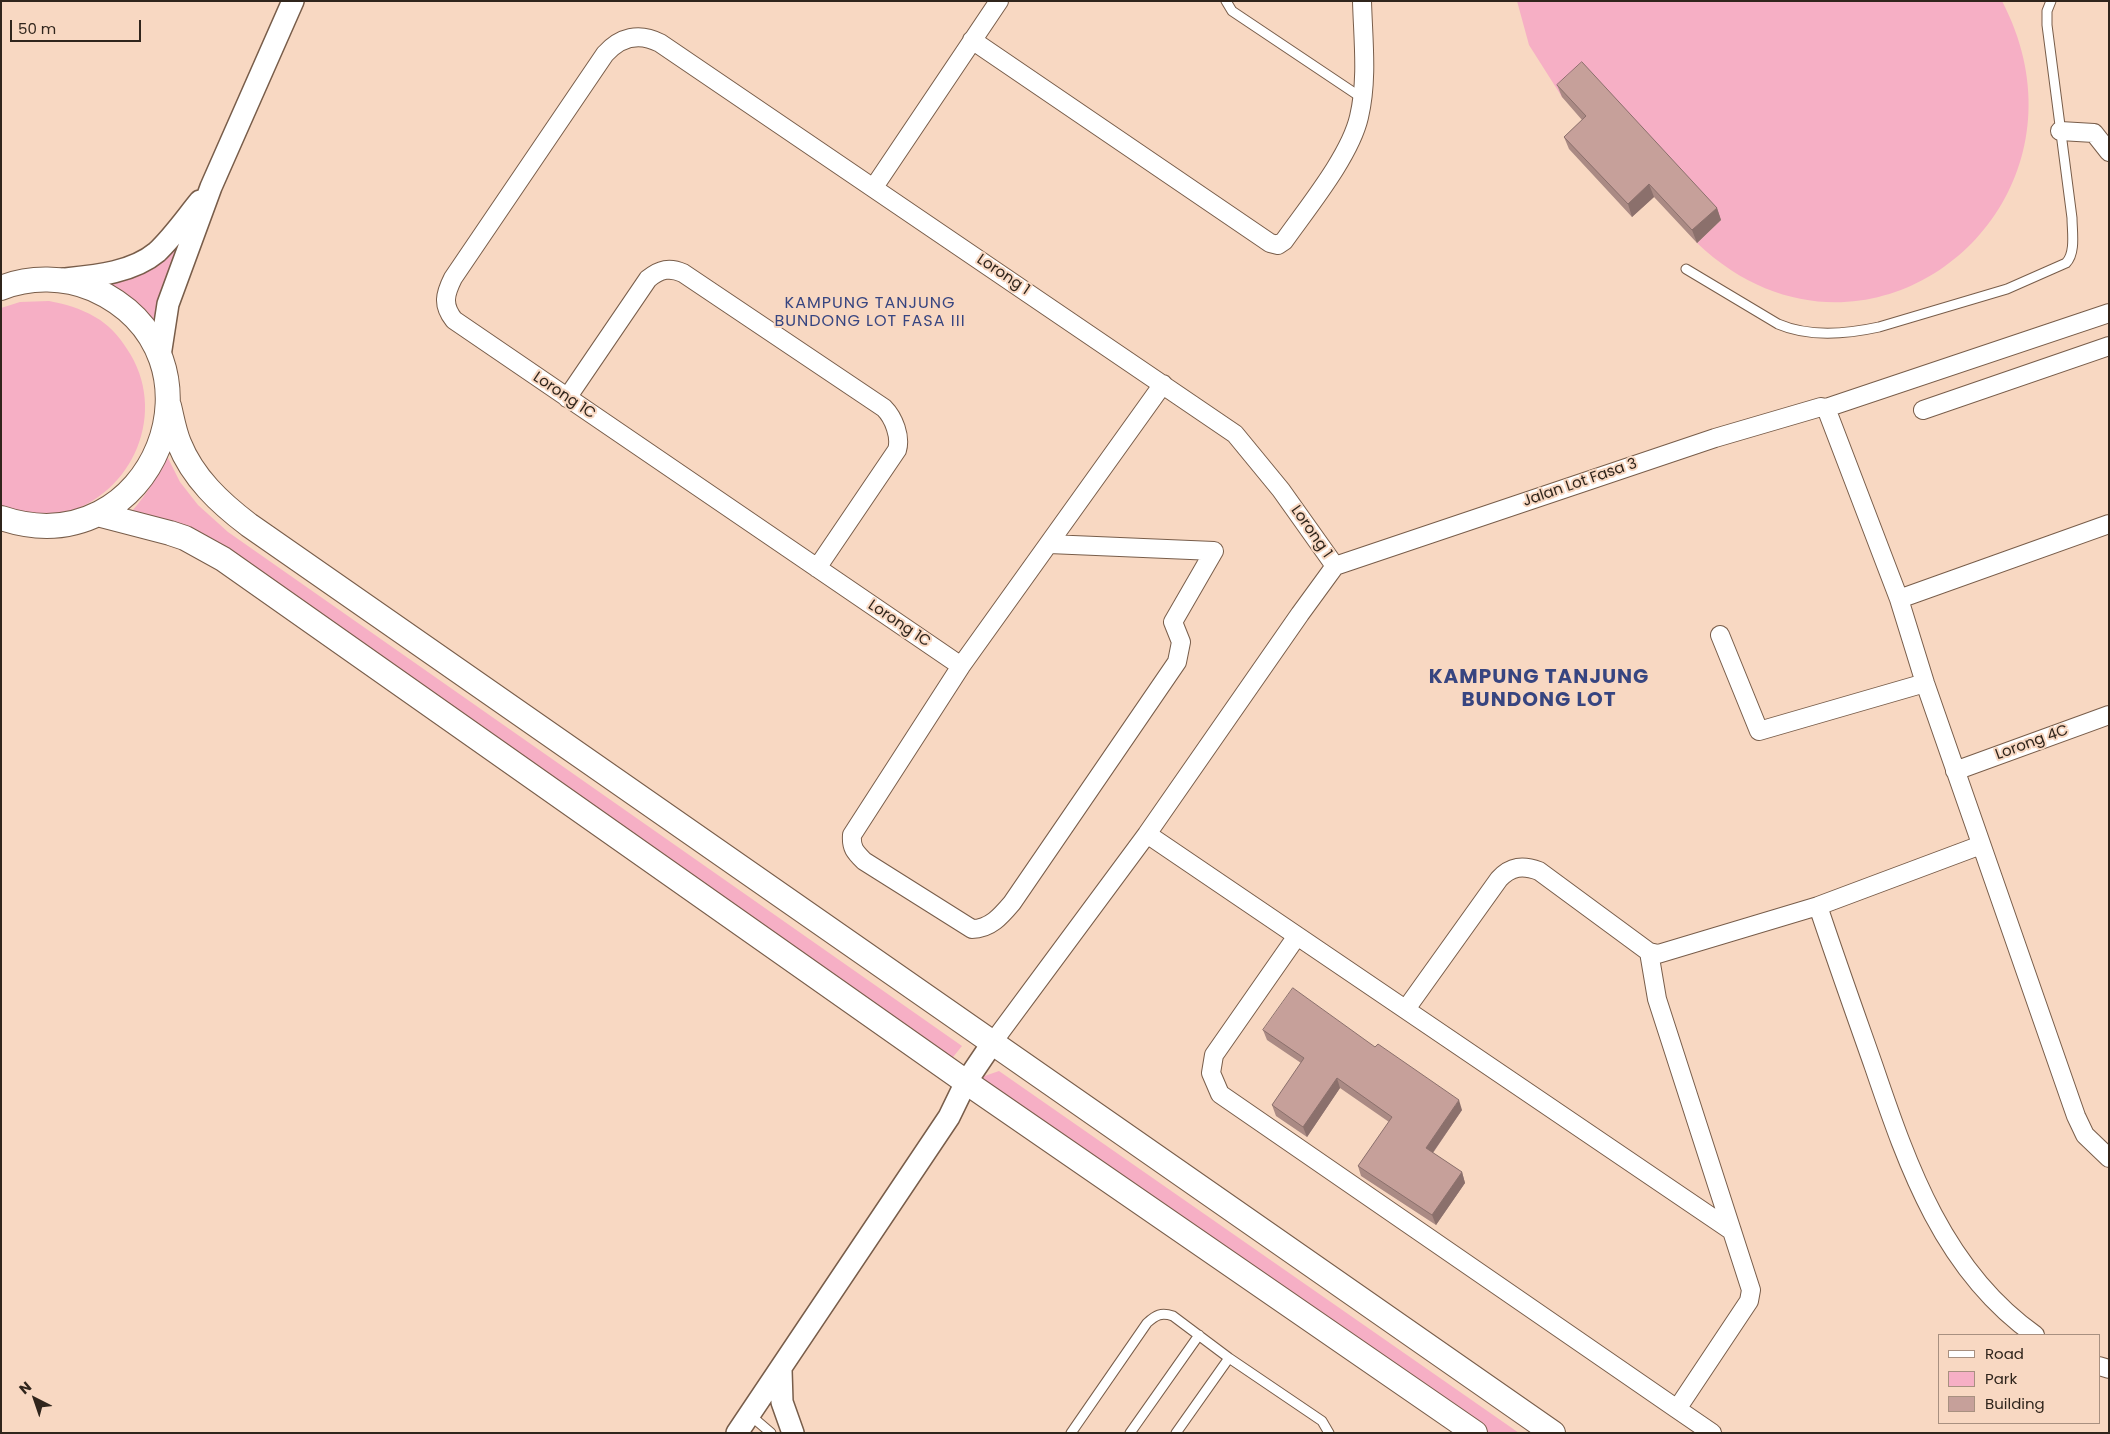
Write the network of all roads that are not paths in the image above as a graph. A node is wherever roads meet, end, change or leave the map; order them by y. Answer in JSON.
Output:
{"nodes":[{"id":1,"x":293,"y":1,"type":"edge"},
{"id":2,"x":999,"y":1,"type":"edge"},
{"id":3,"x":1226,"y":1,"type":"edge"},
{"id":4,"x":1362,"y":1,"type":"edge"},
{"id":5,"x":2051,"y":1,"type":"edge"},
{"id":6,"x":628,"y":37,"type":"joint"},
{"id":7,"x":972,"y":40,"type":"junction"},
{"id":8,"x":1362,"y":98,"type":"junction"},
{"id":9,"x":2060,"y":131,"type":"junction"},
{"id":10,"x":2109,"y":152,"type":"edge"},
{"id":11,"x":211,"y":187,"type":"junction"},
{"id":12,"x":874,"y":187,"type":"junction"},
{"id":13,"x":1686,"y":269,"type":"dead end"},
{"id":14,"x":58,"y":280,"type":"junction"},
{"id":15,"x":1,"y":288,"type":"edge"},
{"id":16,"x":2109,"y":313,"type":"edge"},
{"id":17,"x":2109,"y":346,"type":"edge"},
{"id":18,"x":160,"y":356,"type":"junction"},
{"id":19,"x":1163,"y":384,"type":"junction"},
{"id":20,"x":567,"y":398,"type":"junction"},
{"id":21,"x":169,"y":406,"type":"junction"},
{"id":22,"x":1826,"y":408,"type":"junction"},
{"id":23,"x":1923,"y":410,"type":"dead end"},
{"id":24,"x":97,"y":514,"type":"junction"},
{"id":25,"x":5,"y":522,"type":"edge"},
{"id":26,"x":2109,"y":524,"type":"edge"},
{"id":27,"x":1049,"y":544,"type":"junction"},
{"id":28,"x":1335,"y":566,"type":"junction"},
{"id":29,"x":817,"y":568,"type":"junction"},
{"id":30,"x":1899,"y":599,"type":"junction"},
{"id":31,"x":1720,"y":636,"type":"dead end"},
{"id":32,"x":961,"y":666,"type":"junction"},
{"id":33,"x":1925,"y":683,"type":"junction"},
{"id":34,"x":2109,"y":715,"type":"edge"},
{"id":35,"x":1955,"y":771,"type":"junction"},
{"id":36,"x":1147,"y":834,"type":"junction"},
{"id":37,"x":1981,"y":845,"type":"junction"},
{"id":38,"x":1818,"y":906,"type":"junction"},
{"id":39,"x":1297,"y":936,"type":"junction"},
{"id":40,"x":1649,"y":952,"type":"junction"},
{"id":41,"x":1406,"y":1009,"type":"junction"},
{"id":42,"x":992,"y":1042,"type":"junction"},
{"id":43,"x":966,"y":1082,"type":"junction"},
{"id":44,"x":2109,"y":1158,"type":"edge"},
{"id":45,"x":1732,"y":1231,"type":"junction"},
{"id":46,"x":2034,"y":1334,"type":"edge"},
{"id":47,"x":1199,"y":1335,"type":"junction"},
{"id":48,"x":1229,"y":1358,"type":"junction"},
{"id":49,"x":781,"y":1370,"type":"junction"},
{"id":50,"x":1676,"y":1409,"type":"junction"},
{"id":51,"x":750,"y":1415,"type":"junction"},
{"id":52,"x":737,"y":1433,"type":"edge"},
{"id":53,"x":771,"y":1433,"type":"edge"},
{"id":54,"x":793,"y":1433,"type":"edge"},
{"id":55,"x":1071,"y":1433,"type":"edge"},
{"id":56,"x":1130,"y":1433,"type":"edge"},
{"id":57,"x":1176,"y":1433,"type":"edge"},
{"id":58,"x":1329,"y":1433,"type":"edge"},
{"id":59,"x":1475,"y":1433,"type":"edge"},
{"id":60,"x":1553,"y":1433,"type":"edge"},
{"id":61,"x":1712,"y":1433,"type":"edge"}],
"edges":[{"from":1,"to":11,"type":"street"},
{"from":2,"to":7,"type":"street"},
{"from":3,"to":8,"type":"lane"},
{"from":4,"to":8,"type":"street"},
{"from":5,"to":9,"type":"lane"},
{"from":6,"to":12,"type":"street","name":"Lorong 1"},
{"from":6,"to":20,"type":"street","name":"Lorong 1C"},
{"from":7,"to":8,"type":"street"},
{"from":7,"to":12,"type":"street"},
{"from":9,"to":10,"type":"street"},
{"from":9,"to":13,"type":"lane"},
{"from":11,"to":14,"type":"street"},
{"from":11,"to":18,"type":"street"},
{"from":12,"to":19,"type":"street","name":"Lorong 1"},
{"from":14,"to":15,"type":"main road"},
{"from":14,"to":18,"type":"main road"},
{"from":16,"to":22,"type":"street","name":"Jalan Lot Fasa 3"},
{"from":17,"to":23,"type":"street"},
{"from":18,"to":21,"type":"main road"},
{"from":19,"to":27,"type":"street"},
{"from":19,"to":28,"type":"street","name":"Lorong 1"},
{"from":20,"to":29,"type":"street","name":"Lorong 1C"},
{"from":20,"to":29,"type":"street"},
{"from":21,"to":24,"type":"main road"},
{"from":21,"to":42,"type":"main road"},
{"from":22,"to":28,"type":"street","name":"Jalan Lot Fasa 3"},
{"from":22,"to":30,"type":"street"},
{"from":24,"to":25,"type":"main road"},
{"from":24,"to":43,"type":"main road"},
{"from":26,"to":30,"type":"street"},
{"from":27,"to":32,"type":"street"},
{"from":27,"to":32,"type":"street"},
{"from":28,"to":36,"type":"street"},
{"from":29,"to":32,"type":"street","name":"Lorong 1C"},
{"from":30,"to":33,"type":"street"},
{"from":31,"to":33,"type":"street"},
{"from":33,"to":35,"type":"street"},
{"from":34,"to":35,"type":"street","name":"Lorong 4C"},
{"from":35,"to":37,"type":"street"},
{"from":36,"to":39,"type":"street"},
{"from":36,"to":42,"type":"street"},
{"from":37,"to":38,"type":"street"},
{"from":37,"to":44,"type":"street"},
{"from":38,"to":40,"type":"street"},
{"from":38,"to":46,"type":"street"},
{"from":39,"to":41,"type":"street"},
{"from":39,"to":50,"type":"street"},
{"from":40,"to":41,"type":"street"},
{"from":40,"to":45,"type":"street"},
{"from":41,"to":45,"type":"street"},
{"from":42,"to":43,"type":"street"},
{"from":42,"to":60,"type":"main road"},
{"from":43,"to":49,"type":"street"},
{"from":43,"to":59,"type":"main road"},
{"from":45,"to":50,"type":"street"},
{"from":47,"to":48,"type":"lane"},
{"from":47,"to":55,"type":"lane"},
{"from":47,"to":56,"type":"lane"},
{"from":48,"to":57,"type":"lane"},
{"from":48,"to":58,"type":"lane"},
{"from":49,"to":51,"type":"street"},
{"from":49,"to":54,"type":"street"},
{"from":50,"to":61,"type":"street"},
{"from":51,"to":52,"type":"street"},
{"from":51,"to":53,"type":"lane"}]}
